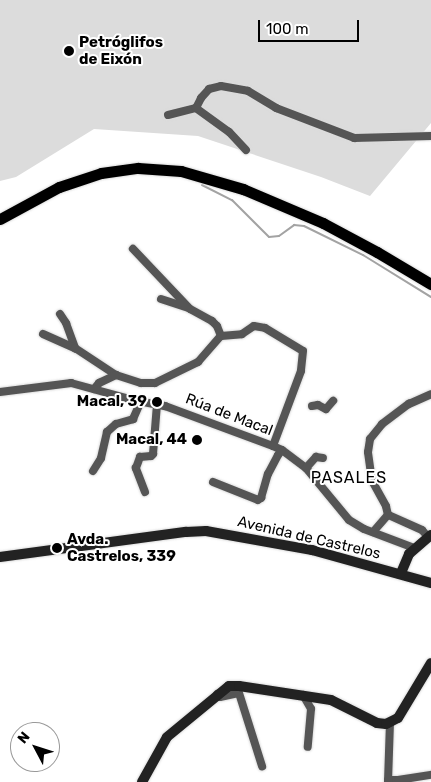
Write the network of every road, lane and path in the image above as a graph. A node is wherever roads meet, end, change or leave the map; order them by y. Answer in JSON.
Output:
{"nodes":[{"id":1,"x":196,"y":108,"type":"junction"},
{"id":2,"x":168,"y":115,"type":"dead end"},
{"id":3,"x":431,"y":136,"type":"edge"},
{"id":4,"x":246,"y":150,"type":"dead end"},
{"id":5,"x":0,"y":211,"type":"edge"},
{"id":6,"x":0,"y":219,"type":"edge"},
{"id":7,"x":133,"y":249,"type":"dead end"},
{"id":8,"x":431,"y":275,"type":"edge"},
{"id":9,"x":431,"y":284,"type":"edge"},
{"id":10,"x":161,"y":299,"type":"dead end"},
{"id":11,"x":190,"y":309,"type":"junction"},
{"id":12,"x":60,"y":314,"type":"dead end"},
{"id":13,"x":43,"y":334,"type":"dead end"},
{"id":14,"x":221,"y":336,"type":"junction"},
{"id":15,"x":75,"y":348,"type":"junction"},
{"id":16,"x":116,"y":375,"type":"junction"},
{"id":17,"x":94,"y":389,"type":"junction"},
{"id":18,"x":0,"y":392,"type":"edge"},
{"id":19,"x":431,"y":394,"type":"edge"},
{"id":20,"x":333,"y":400,"type":"dead end"},
{"id":21,"x":141,"y":401,"type":"junction"},
{"id":22,"x":157,"y":404,"type":"junction"},
{"id":23,"x":312,"y":406,"type":"dead end"},
{"id":24,"x":274,"y":446,"type":"junction"},
{"id":25,"x":282,"y":450,"type":"junction"},
{"id":26,"x":323,"y":458,"type":"dead end"},
{"id":27,"x":306,"y":468,"type":"junction"},
{"id":28,"x":93,"y":471,"type":"dead end"},
{"id":29,"x":213,"y":482,"type":"dead end"},
{"id":30,"x":145,"y":492,"type":"dead end"},
{"id":31,"x":388,"y":515,"type":"junction"},
{"id":32,"x":373,"y":532,"type":"junction"},
{"id":33,"x":429,"y":536,"type":"edge"},
{"id":34,"x":414,"y":548,"type":"junction"},
{"id":35,"x":0,"y":556,"type":"edge"},
{"id":36,"x":401,"y":573,"type":"junction"},
{"id":37,"x":428,"y":581,"type":"edge"},
{"id":38,"x":431,"y":591,"type":"edge"},
{"id":39,"x":431,"y":663,"type":"edge"},
{"id":40,"x":217,"y":694,"type":"junction"},
{"id":41,"x":302,"y":696,"type":"junction"},
{"id":42,"x":390,"y":723,"type":"junction"},
{"id":43,"x":308,"y":747,"type":"dead end"},
{"id":44,"x":262,"y":766,"type":"dead end"},
{"id":45,"x":431,"y":775,"type":"edge"},
{"id":46,"x":388,"y":781,"type":"edge"},
{"id":47,"x":142,"y":782,"type":"edge"}],
"edges":[{"from":1,"to":2,"type":"street"},
{"from":1,"to":3,"type":"street"},
{"from":1,"to":4,"type":"street"},
{"from":5,"to":8,"type":"main road"},
{"from":6,"to":9,"type":"main road"},
{"from":7,"to":11,"type":"street"},
{"from":10,"to":11,"type":"street"},
{"from":11,"to":14,"type":"street"},
{"from":12,"to":15,"type":"street"},
{"from":13,"to":15,"type":"street"},
{"from":14,"to":16,"type":"street"},
{"from":14,"to":24,"type":"street"},
{"from":15,"to":16,"type":"street"},
{"from":16,"to":17,"type":"street"},
{"from":17,"to":18,"type":"street","name":"Rúa de Macal"},
{"from":17,"to":21,"type":"street","name":"Rúa de Macal"},
{"from":19,"to":31,"type":"street"},
{"from":20,"to":23,"type":"street"},
{"from":21,"to":22,"type":"street","name":"Rúa de Macal"},
{"from":21,"to":28,"type":"street"},
{"from":22,"to":24,"type":"street","name":"Rúa de Macal"},
{"from":22,"to":30,"type":"street"},
{"from":24,"to":25,"type":"street","name":"Rúa de Macal"},
{"from":25,"to":27,"type":"street","name":"Rúa de Macal"},
{"from":25,"to":29,"type":"street"},
{"from":26,"to":27,"type":"street"},
{"from":27,"to":32,"type":"street","name":"Rúa de Macal"},
{"from":31,"to":32,"type":"street"},
{"from":31,"to":33,"type":"street"},
{"from":32,"to":34,"type":"street","name":"Rúa de Macal"},
{"from":33,"to":34,"type":"street"},
{"from":34,"to":36,"type":"street"},
{"from":35,"to":36,"type":"street","name":"Avenida de Castrelos"},
{"from":36,"to":37,"type":"street","name":"Avenida de Castrelos"},
{"from":37,"to":38,"type":"street"},
{"from":39,"to":42,"type":"street"},
{"from":40,"to":41,"type":"street"},
{"from":40,"to":44,"type":"street"},
{"from":40,"to":47,"type":"street"},
{"from":41,"to":42,"type":"street"},
{"from":41,"to":43,"type":"street"},
{"from":42,"to":46,"type":"street"},
{"from":45,"to":46,"type":"street"}]}
